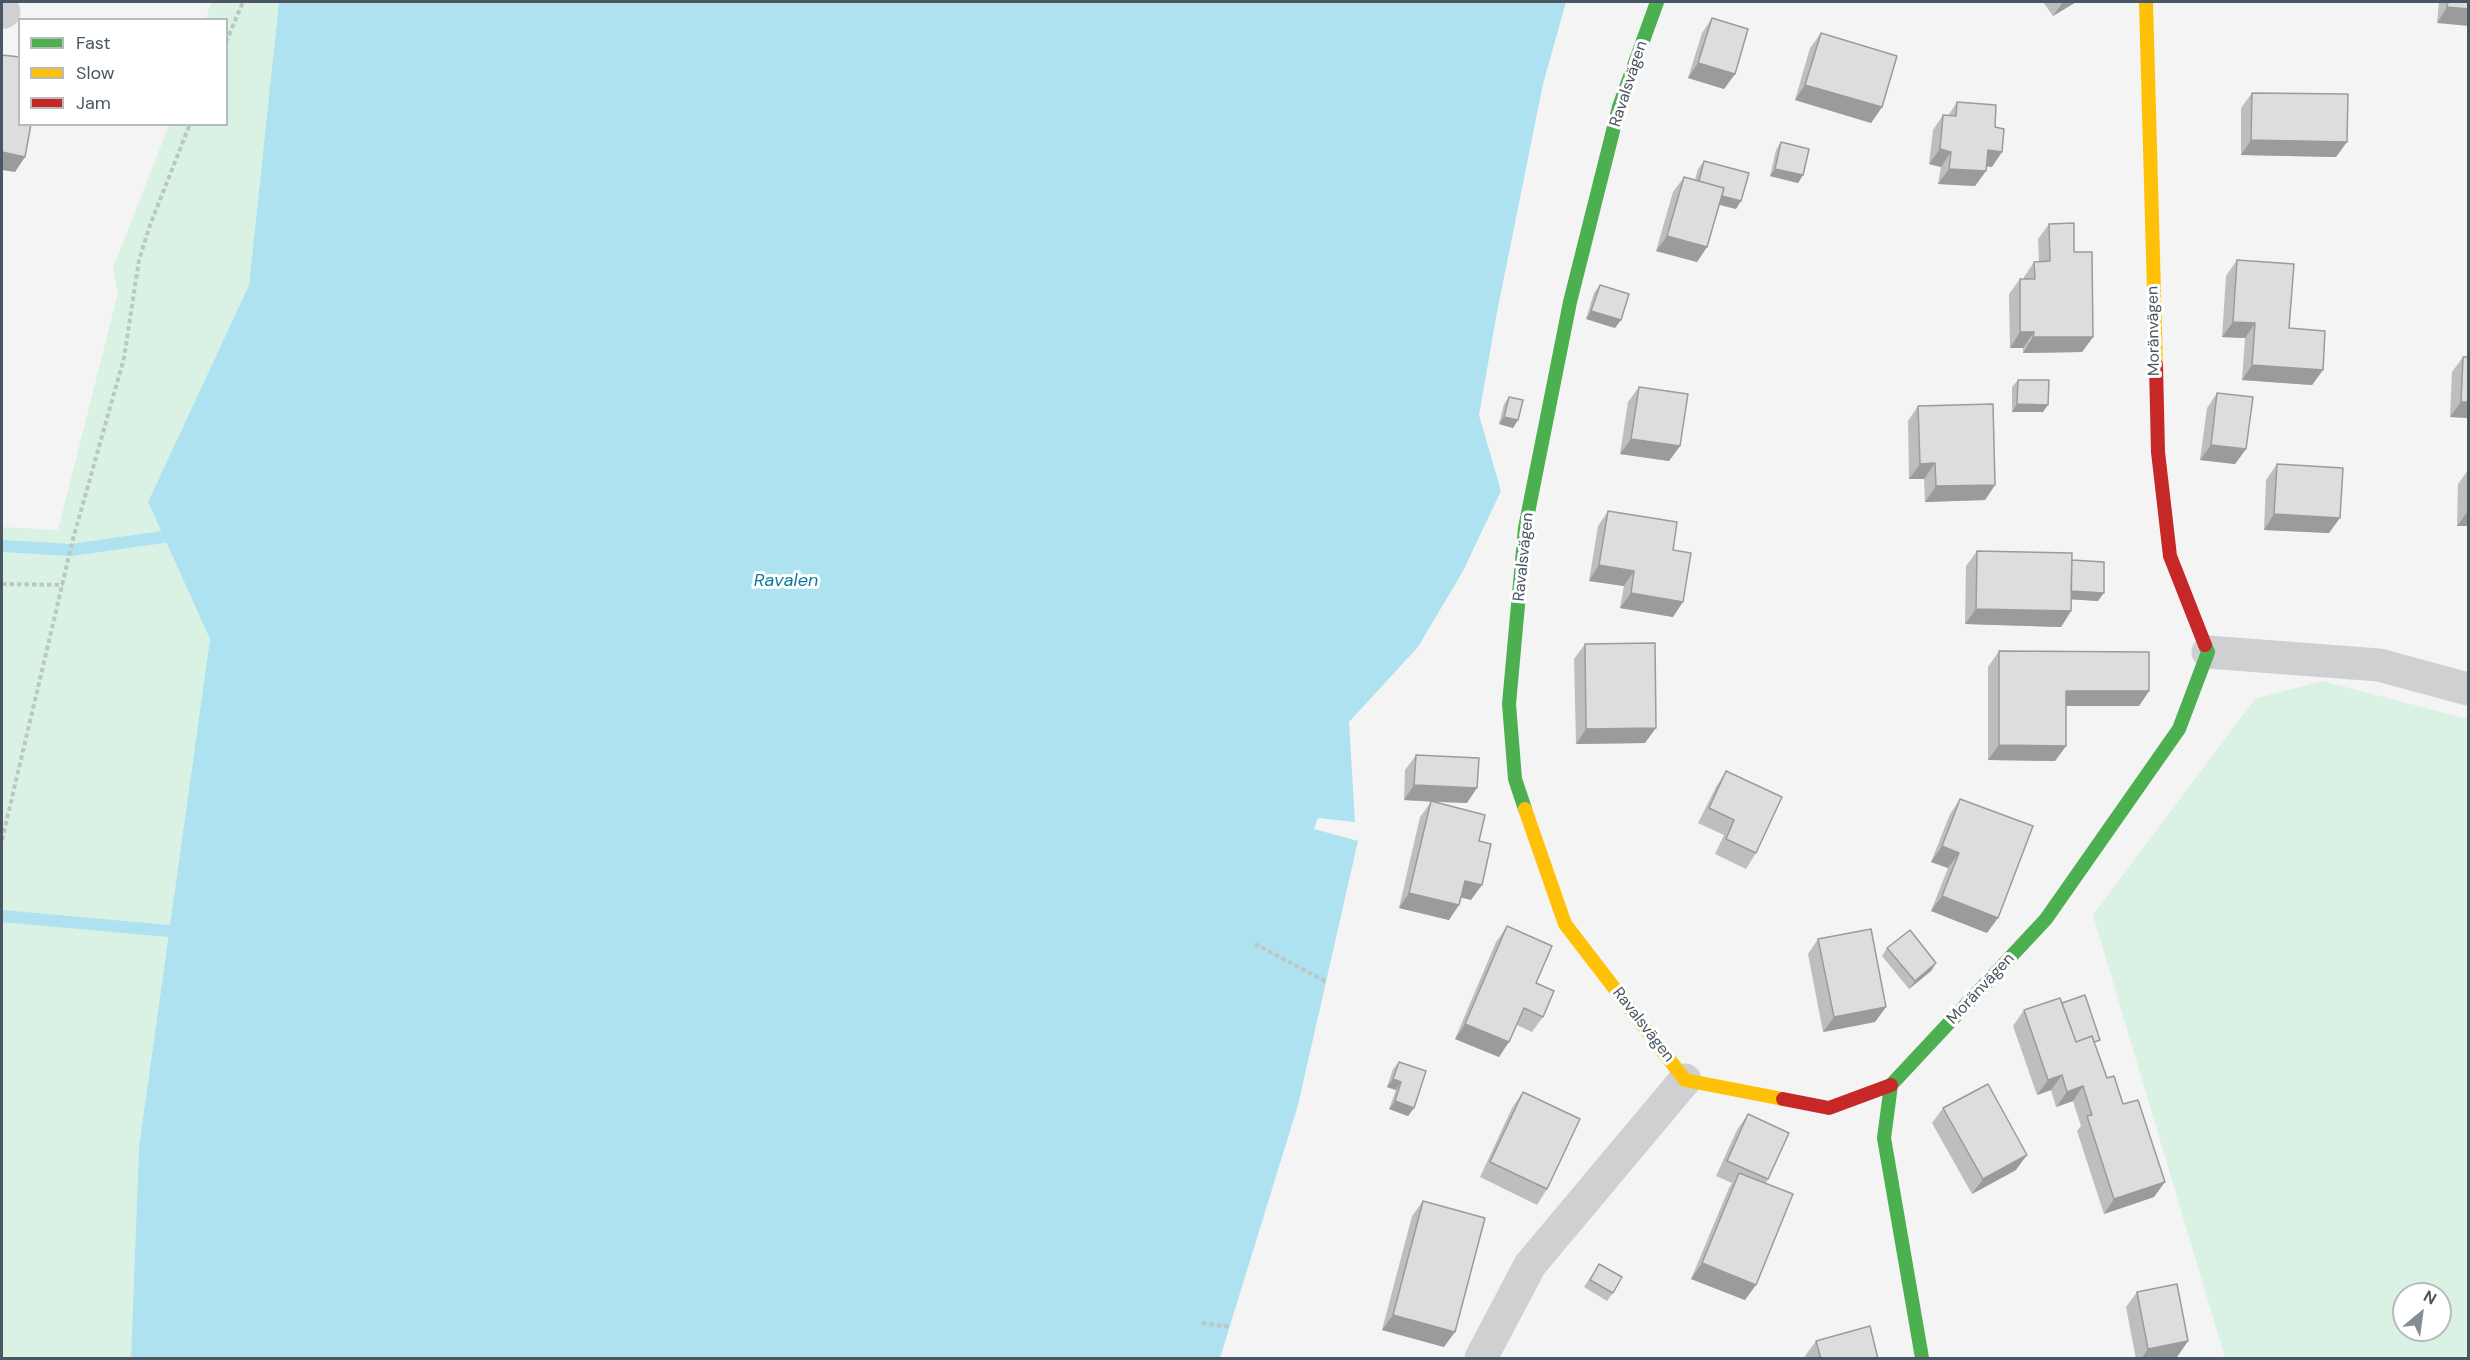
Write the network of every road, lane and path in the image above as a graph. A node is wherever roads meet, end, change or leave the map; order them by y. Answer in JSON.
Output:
{"nodes":[{"id":1,"x":243,"y":2,"type":"edge"},
{"id":2,"x":1657,"y":2,"type":"edge"},
{"id":3,"x":2146,"y":2,"type":"edge"},
{"id":4,"x":228,"y":37,"type":"edge"},
{"id":5,"x":189,"y":126,"type":"edge"},
{"id":6,"x":2,"y":584,"type":"edge"},
{"id":7,"x":63,"y":585,"type":"junction"},
{"id":8,"x":2208,"y":652,"type":"junction"},
{"id":9,"x":2469,"y":689,"type":"edge"},
{"id":10,"x":2,"y":840,"type":"edge"},
{"id":11,"x":1255,"y":944,"type":"dead end"},
{"id":12,"x":1328,"y":982,"type":"dead end"},
{"id":13,"x":1685,"y":1080,"type":"junction"},
{"id":14,"x":1891,"y":1085,"type":"junction"},
{"id":15,"x":1202,"y":1323,"type":"dead end"},
{"id":16,"x":1230,"y":1328,"type":"dead end"},
{"id":17,"x":1481,"y":1359,"type":"edge"},
{"id":18,"x":1922,"y":1359,"type":"edge"}],
"edges":[{"from":1,"to":4,"type":"path"},
{"from":2,"to":13,"type":"street","name":"Ravalsvägen"},
{"from":3,"to":8,"type":"street","name":"Moränvägen"},
{"from":5,"to":7,"type":"path"},
{"from":6,"to":7,"type":"path"},
{"from":7,"to":10,"type":"path"},
{"from":8,"to":9,"type":"street"},
{"from":8,"to":14,"type":"street","name":"Moränvägen"},
{"from":11,"to":12,"type":"path"},
{"from":13,"to":14,"type":"street","name":"Ravalsvägen"},
{"from":13,"to":17,"type":"street","name":"Ravalsvägen"},
{"from":14,"to":18,"type":"street"},
{"from":15,"to":16,"type":"path"}]}
